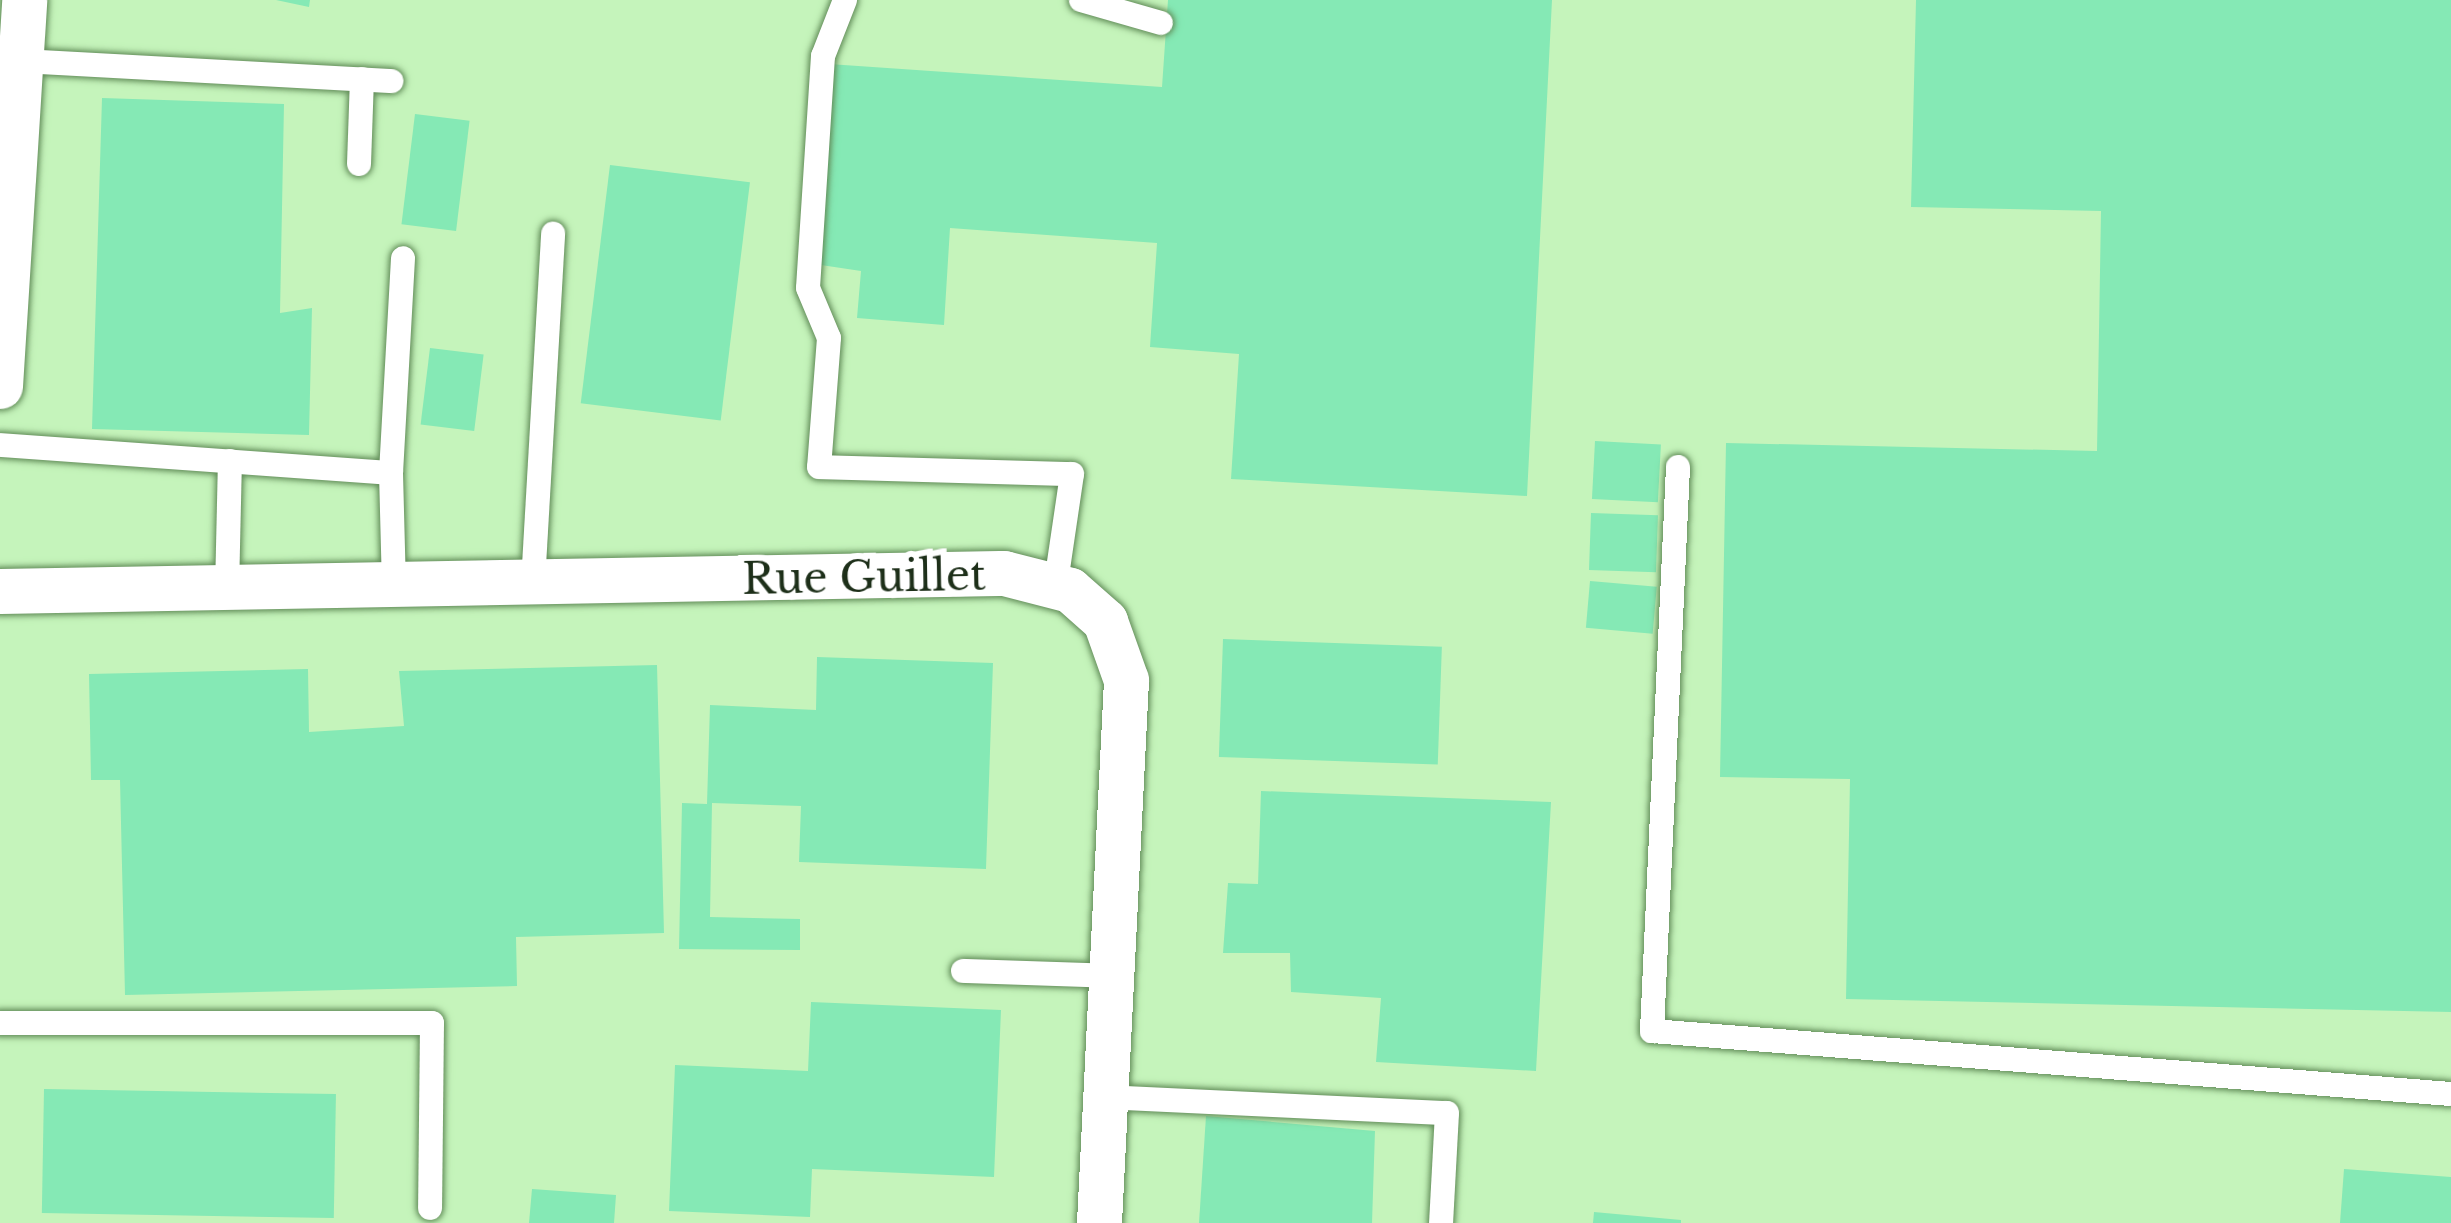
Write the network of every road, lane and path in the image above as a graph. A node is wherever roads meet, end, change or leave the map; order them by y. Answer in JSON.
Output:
{"nodes":[{"id":1,"x":23,"y":0,"type":"edge"},
{"id":2,"x":845,"y":0,"type":"edge"},
{"id":3,"x":1081,"y":0,"type":"edge"},
{"id":4,"x":1161,"y":23,"type":"dead end"},
{"id":5,"x":20,"y":61,"type":"junction"},
{"id":6,"x":362,"y":79,"type":"junction"},
{"id":7,"x":391,"y":81,"type":"dead end"},
{"id":8,"x":358,"y":164,"type":"dead end"},
{"id":9,"x":554,"y":234,"type":"dead end"},
{"id":10,"x":403,"y":258,"type":"dead end"},
{"id":11,"x":3,"y":291,"type":"edge"},
{"id":12,"x":0,"y":386,"type":"edge"},
{"id":13,"x":0,"y":445,"type":"edge"},
{"id":14,"x":230,"y":461,"type":"junction"},
{"id":15,"x":1678,"y":467,"type":"dead end"},
{"id":16,"x":391,"y":473,"type":"junction"},
{"id":17,"x":1056,"y":583,"type":"junction"},
{"id":18,"x":533,"y":584,"type":"junction"},
{"id":19,"x":394,"y":587,"type":"junction"},
{"id":20,"x":0,"y":591,"type":"edge"},
{"id":21,"x":226,"y":591,"type":"junction"},
{"id":22,"x":963,"y":971,"type":"dead end"},
{"id":23,"x":1112,"y":976,"type":"junction"},
{"id":24,"x":0,"y":1023,"type":"edge"},
{"id":25,"x":2451,"y":1094,"type":"edge"},
{"id":26,"x":1105,"y":1097,"type":"junction"},
{"id":27,"x":430,"y":1208,"type":"dead end"},
{"id":28,"x":1099,"y":1223,"type":"edge"},
{"id":29,"x":1441,"y":1223,"type":"edge"}],
"edges":[{"from":1,"to":5,"type":"street"},
{"from":2,"to":17,"type":"lane"},
{"from":3,"to":4,"type":"lane"},
{"from":5,"to":6,"type":"lane"},
{"from":5,"to":11,"type":"street"},
{"from":6,"to":7,"type":"lane"},
{"from":6,"to":8,"type":"lane"},
{"from":9,"to":18,"type":"lane"},
{"from":10,"to":16,"type":"lane"},
{"from":11,"to":12,"type":"street"},
{"from":13,"to":14,"type":"lane"},
{"from":14,"to":16,"type":"lane"},
{"from":14,"to":21,"type":"lane"},
{"from":15,"to":25,"type":"lane"},
{"from":16,"to":19,"type":"lane"},
{"from":17,"to":18,"type":"street","name":"Rue Guillet"},
{"from":17,"to":23,"type":"street","name":"Rue Guillet"},
{"from":18,"to":19,"type":"street","name":"Rue Guillet"},
{"from":19,"to":21,"type":"street","name":"Rue Guillet"},
{"from":20,"to":21,"type":"street","name":"Rue Guillet"},
{"from":22,"to":23,"type":"lane"},
{"from":23,"to":26,"type":"street","name":"Rue Guillet"},
{"from":24,"to":27,"type":"lane"},
{"from":26,"to":28,"type":"street","name":"Rue Guillet"},
{"from":26,"to":29,"type":"lane"}]}
